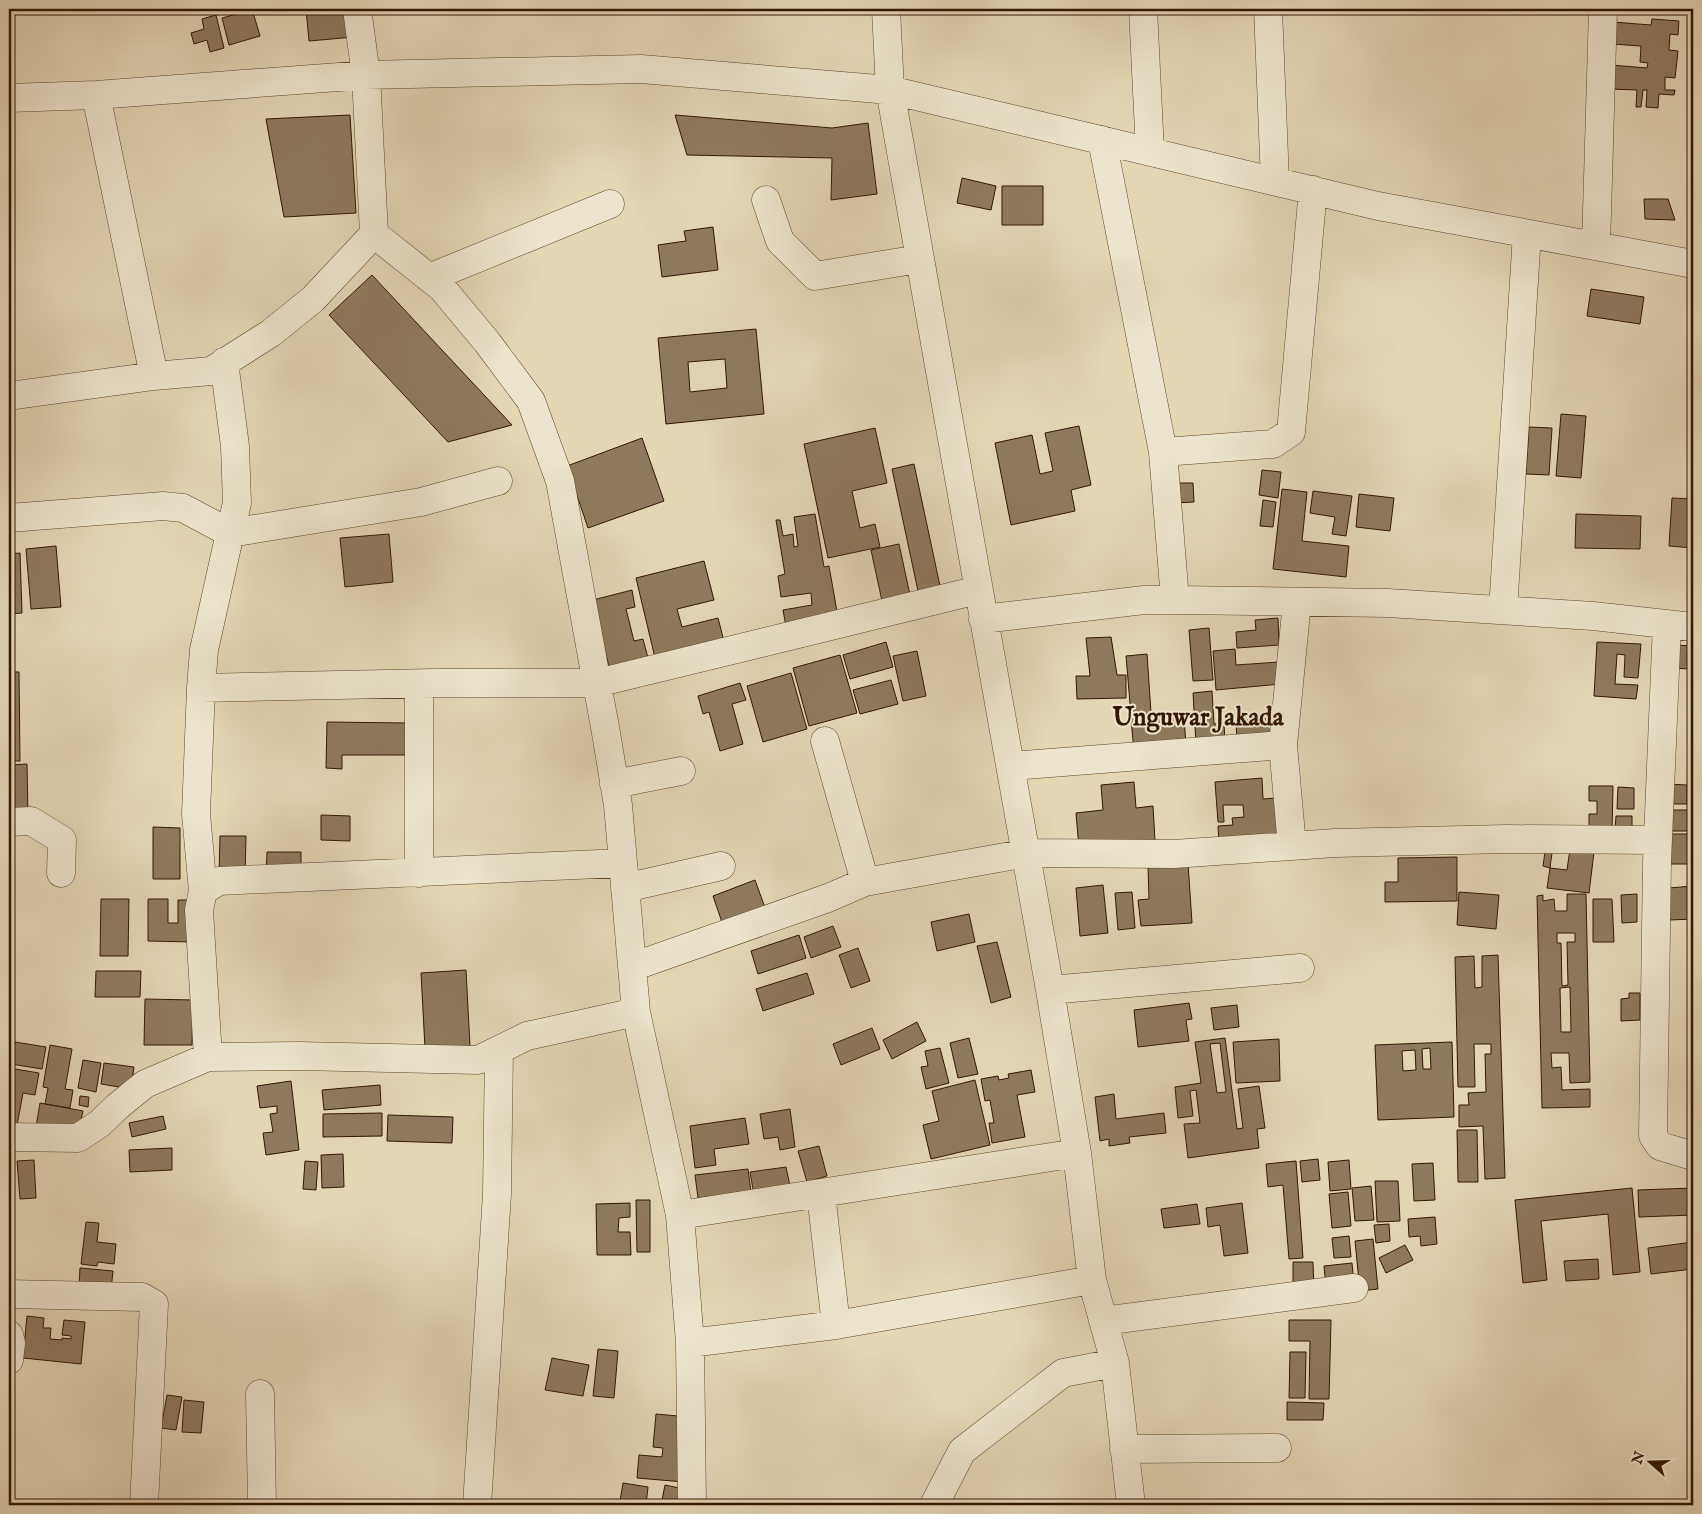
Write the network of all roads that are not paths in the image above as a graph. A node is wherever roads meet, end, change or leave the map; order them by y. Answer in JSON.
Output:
{"nodes":[{"id":1,"x":357,"y":9,"type":"edge"},
{"id":2,"x":886,"y":9,"type":"edge"},
{"id":3,"x":1143,"y":9,"type":"edge"},
{"id":4,"x":1268,"y":9,"type":"edge"},
{"id":5,"x":1603,"y":9,"type":"edge"},
{"id":6,"x":366,"y":75,"type":"junction"},
{"id":7,"x":890,"y":90,"type":"junction"},
{"id":8,"x":96,"y":95,"type":"junction"},
{"id":9,"x":9,"y":98,"type":"edge"},
{"id":10,"x":1102,"y":140,"type":"junction"},
{"id":11,"x":1150,"y":152,"type":"junction"},
{"id":12,"x":1275,"y":181,"type":"junction"},
{"id":13,"x":1313,"y":190,"type":"junction"},
{"id":14,"x":766,"y":200,"type":"dead end"},
{"id":15,"x":610,"y":204,"type":"dead end"},
{"id":16,"x":374,"y":234,"type":"junction"},
{"id":17,"x":1527,"y":234,"type":"junction"},
{"id":18,"x":1596,"y":246,"type":"junction"},
{"id":19,"x":919,"y":259,"type":"junction"},
{"id":20,"x":1693,"y":264,"type":"edge"},
{"id":21,"x":429,"y":278,"type":"junction"},
{"id":22,"x":224,"y":362,"type":"junction"},
{"id":23,"x":154,"y":376,"type":"junction"},
{"id":24,"x":9,"y":396,"type":"edge"},
{"id":25,"x":1163,"y":452,"type":"junction"},
{"id":26,"x":498,"y":481,"type":"dead end"},
{"id":27,"x":9,"y":518,"type":"edge"},
{"id":28,"x":230,"y":533,"type":"junction"},
{"id":29,"x":978,"y":590,"type":"junction"},
{"id":30,"x":1175,"y":600,"type":"junction"},
{"id":31,"x":1298,"y":602,"type":"junction"},
{"id":32,"x":1503,"y":610,"type":"junction"},
{"id":33,"x":983,"y":619,"type":"junction"},
{"id":34,"x":1680,"y":626,"type":"edge"},
{"id":35,"x":597,"y":683,"type":"junction"},
{"id":36,"x":420,"y":684,"type":"junction"},
{"id":37,"x":201,"y":688,"type":"junction"},
{"id":38,"x":825,"y":742,"type":"dead end"},
{"id":39,"x":1283,"y":745,"type":"junction"},
{"id":40,"x":1011,"y":766,"type":"junction"},
{"id":41,"x":681,"y":771,"type":"dead end"},
{"id":42,"x":614,"y":784,"type":"junction"},
{"id":43,"x":9,"y":822,"type":"edge"},
{"id":44,"x":1658,"y":840,"type":"junction"},
{"id":45,"x":1292,"y":846,"type":"junction"},
{"id":46,"x":1027,"y":853,"type":"junction"},
{"id":47,"x":721,"y":866,"type":"dead end"},
{"id":48,"x":61,"y":873,"type":"dead end"},
{"id":49,"x":419,"y":873,"type":"junction"},
{"id":50,"x":624,"y":875,"type":"junction"},
{"id":51,"x":865,"y":882,"type":"junction"},
{"id":52,"x":202,"y":890,"type":"junction"},
{"id":53,"x":632,"y":967,"type":"junction"},
{"id":54,"x":1300,"y":968,"type":"dead end"},
{"id":55,"x":1050,"y":990,"type":"junction"},
{"id":56,"x":636,"y":1012,"type":"junction"},
{"id":57,"x":499,"y":1050,"type":"junction"},
{"id":58,"x":208,"y":1057,"type":"junction"},
{"id":59,"x":9,"y":1137,"type":"edge"},
{"id":60,"x":1077,"y":1153,"type":"junction"},
{"id":61,"x":1693,"y":1156,"type":"edge"},
{"id":62,"x":821,"y":1194,"type":"junction"},
{"id":63,"x":680,"y":1215,"type":"junction"},
{"id":64,"x":1092,"y":1280,"type":"junction"},
{"id":65,"x":1354,"y":1288,"type":"dead end"},
{"id":66,"x":9,"y":1294,"type":"edge"},
{"id":67,"x":1103,"y":1321,"type":"junction"},
{"id":68,"x":836,"y":1325,"type":"junction"},
{"id":69,"x":9,"y":1335,"type":"edge"},
{"id":70,"x":690,"y":1343,"type":"junction"},
{"id":71,"x":9,"y":1360,"type":"edge"},
{"id":72,"x":1114,"y":1363,"type":"junction"},
{"id":73,"x":260,"y":1394,"type":"dead end"},
{"id":74,"x":1277,"y":1448,"type":"dead end"},
{"id":75,"x":1124,"y":1449,"type":"junction"},
{"id":76,"x":144,"y":1505,"type":"edge"},
{"id":77,"x":262,"y":1505,"type":"edge"},
{"id":78,"x":478,"y":1505,"type":"edge"},
{"id":79,"x":692,"y":1505,"type":"edge"},
{"id":80,"x":934,"y":1505,"type":"edge"},
{"id":81,"x":1131,"y":1505,"type":"edge"}],
"edges":[{"from":1,"to":6,"type":"street"},
{"from":2,"to":7,"type":"street"},
{"from":3,"to":11,"type":"street"},
{"from":4,"to":12,"type":"street"},
{"from":5,"to":18,"type":"street"},
{"from":6,"to":7,"type":"street"},
{"from":6,"to":8,"type":"street"},
{"from":6,"to":16,"type":"street"},
{"from":7,"to":10,"type":"street"},
{"from":7,"to":19,"type":"street"},
{"from":8,"to":9,"type":"street"},
{"from":8,"to":23,"type":"street"},
{"from":10,"to":11,"type":"street"},
{"from":10,"to":25,"type":"street"},
{"from":11,"to":12,"type":"street"},
{"from":12,"to":13,"type":"street"},
{"from":13,"to":17,"type":"street"},
{"from":13,"to":25,"type":"street"},
{"from":14,"to":19,"type":"street"},
{"from":15,"to":21,"type":"street"},
{"from":16,"to":21,"type":"street"},
{"from":16,"to":22,"type":"street"},
{"from":17,"to":18,"type":"street"},
{"from":17,"to":32,"type":"street"},
{"from":18,"to":20,"type":"street"},
{"from":19,"to":29,"type":"street"},
{"from":21,"to":35,"type":"street"},
{"from":22,"to":23,"type":"street"},
{"from":22,"to":28,"type":"street"},
{"from":23,"to":24,"type":"street"},
{"from":25,"to":30,"type":"street"},
{"from":26,"to":28,"type":"street"},
{"from":27,"to":28,"type":"street"},
{"from":28,"to":37,"type":"street"},
{"from":29,"to":33,"type":"street"},
{"from":29,"to":35,"type":"street"},
{"from":30,"to":31,"type":"street"},
{"from":30,"to":33,"type":"street"},
{"from":31,"to":32,"type":"street"},
{"from":31,"to":39,"type":"street"},
{"from":32,"to":34,"type":"street"},
{"from":33,"to":40,"type":"street"},
{"from":34,"to":44,"type":"street"},
{"from":35,"to":36,"type":"street"},
{"from":35,"to":42,"type":"street"},
{"from":36,"to":37,"type":"street"},
{"from":36,"to":49,"type":"street"},
{"from":37,"to":52,"type":"street"},
{"from":38,"to":51,"type":"street"},
{"from":39,"to":40,"type":"street"},
{"from":39,"to":45,"type":"street"},
{"from":40,"to":46,"type":"street"},
{"from":41,"to":42,"type":"street"},
{"from":42,"to":50,"type":"street"},
{"from":43,"to":48,"type":"street"},
{"from":44,"to":45,"type":"street"},
{"from":44,"to":61,"type":"street"},
{"from":45,"to":46,"type":"street"},
{"from":46,"to":51,"type":"street"},
{"from":46,"to":55,"type":"street"},
{"from":47,"to":50,"type":"street"},
{"from":49,"to":50,"type":"street"},
{"from":49,"to":52,"type":"street"},
{"from":50,"to":53,"type":"street"},
{"from":51,"to":53,"type":"street"},
{"from":52,"to":58,"type":"street"},
{"from":53,"to":56,"type":"street"},
{"from":54,"to":55,"type":"street"},
{"from":55,"to":60,"type":"street"},
{"from":56,"to":57,"type":"street"},
{"from":56,"to":63,"type":"street"},
{"from":57,"to":58,"type":"street"},
{"from":57,"to":78,"type":"street"},
{"from":58,"to":59,"type":"street"},
{"from":60,"to":62,"type":"street"},
{"from":60,"to":64,"type":"street"},
{"from":62,"to":63,"type":"street"},
{"from":62,"to":68,"type":"street"},
{"from":63,"to":70,"type":"street"},
{"from":64,"to":67,"type":"street"},
{"from":64,"to":68,"type":"street"},
{"from":65,"to":67,"type":"street"},
{"from":66,"to":76,"type":"street"},
{"from":67,"to":72,"type":"street"},
{"from":68,"to":70,"type":"street"},
{"from":69,"to":71,"type":"street"},
{"from":70,"to":79,"type":"street"},
{"from":72,"to":75,"type":"street"},
{"from":72,"to":80,"type":"street"},
{"from":73,"to":77,"type":"street"},
{"from":74,"to":75,"type":"street"},
{"from":75,"to":81,"type":"street"}]}
